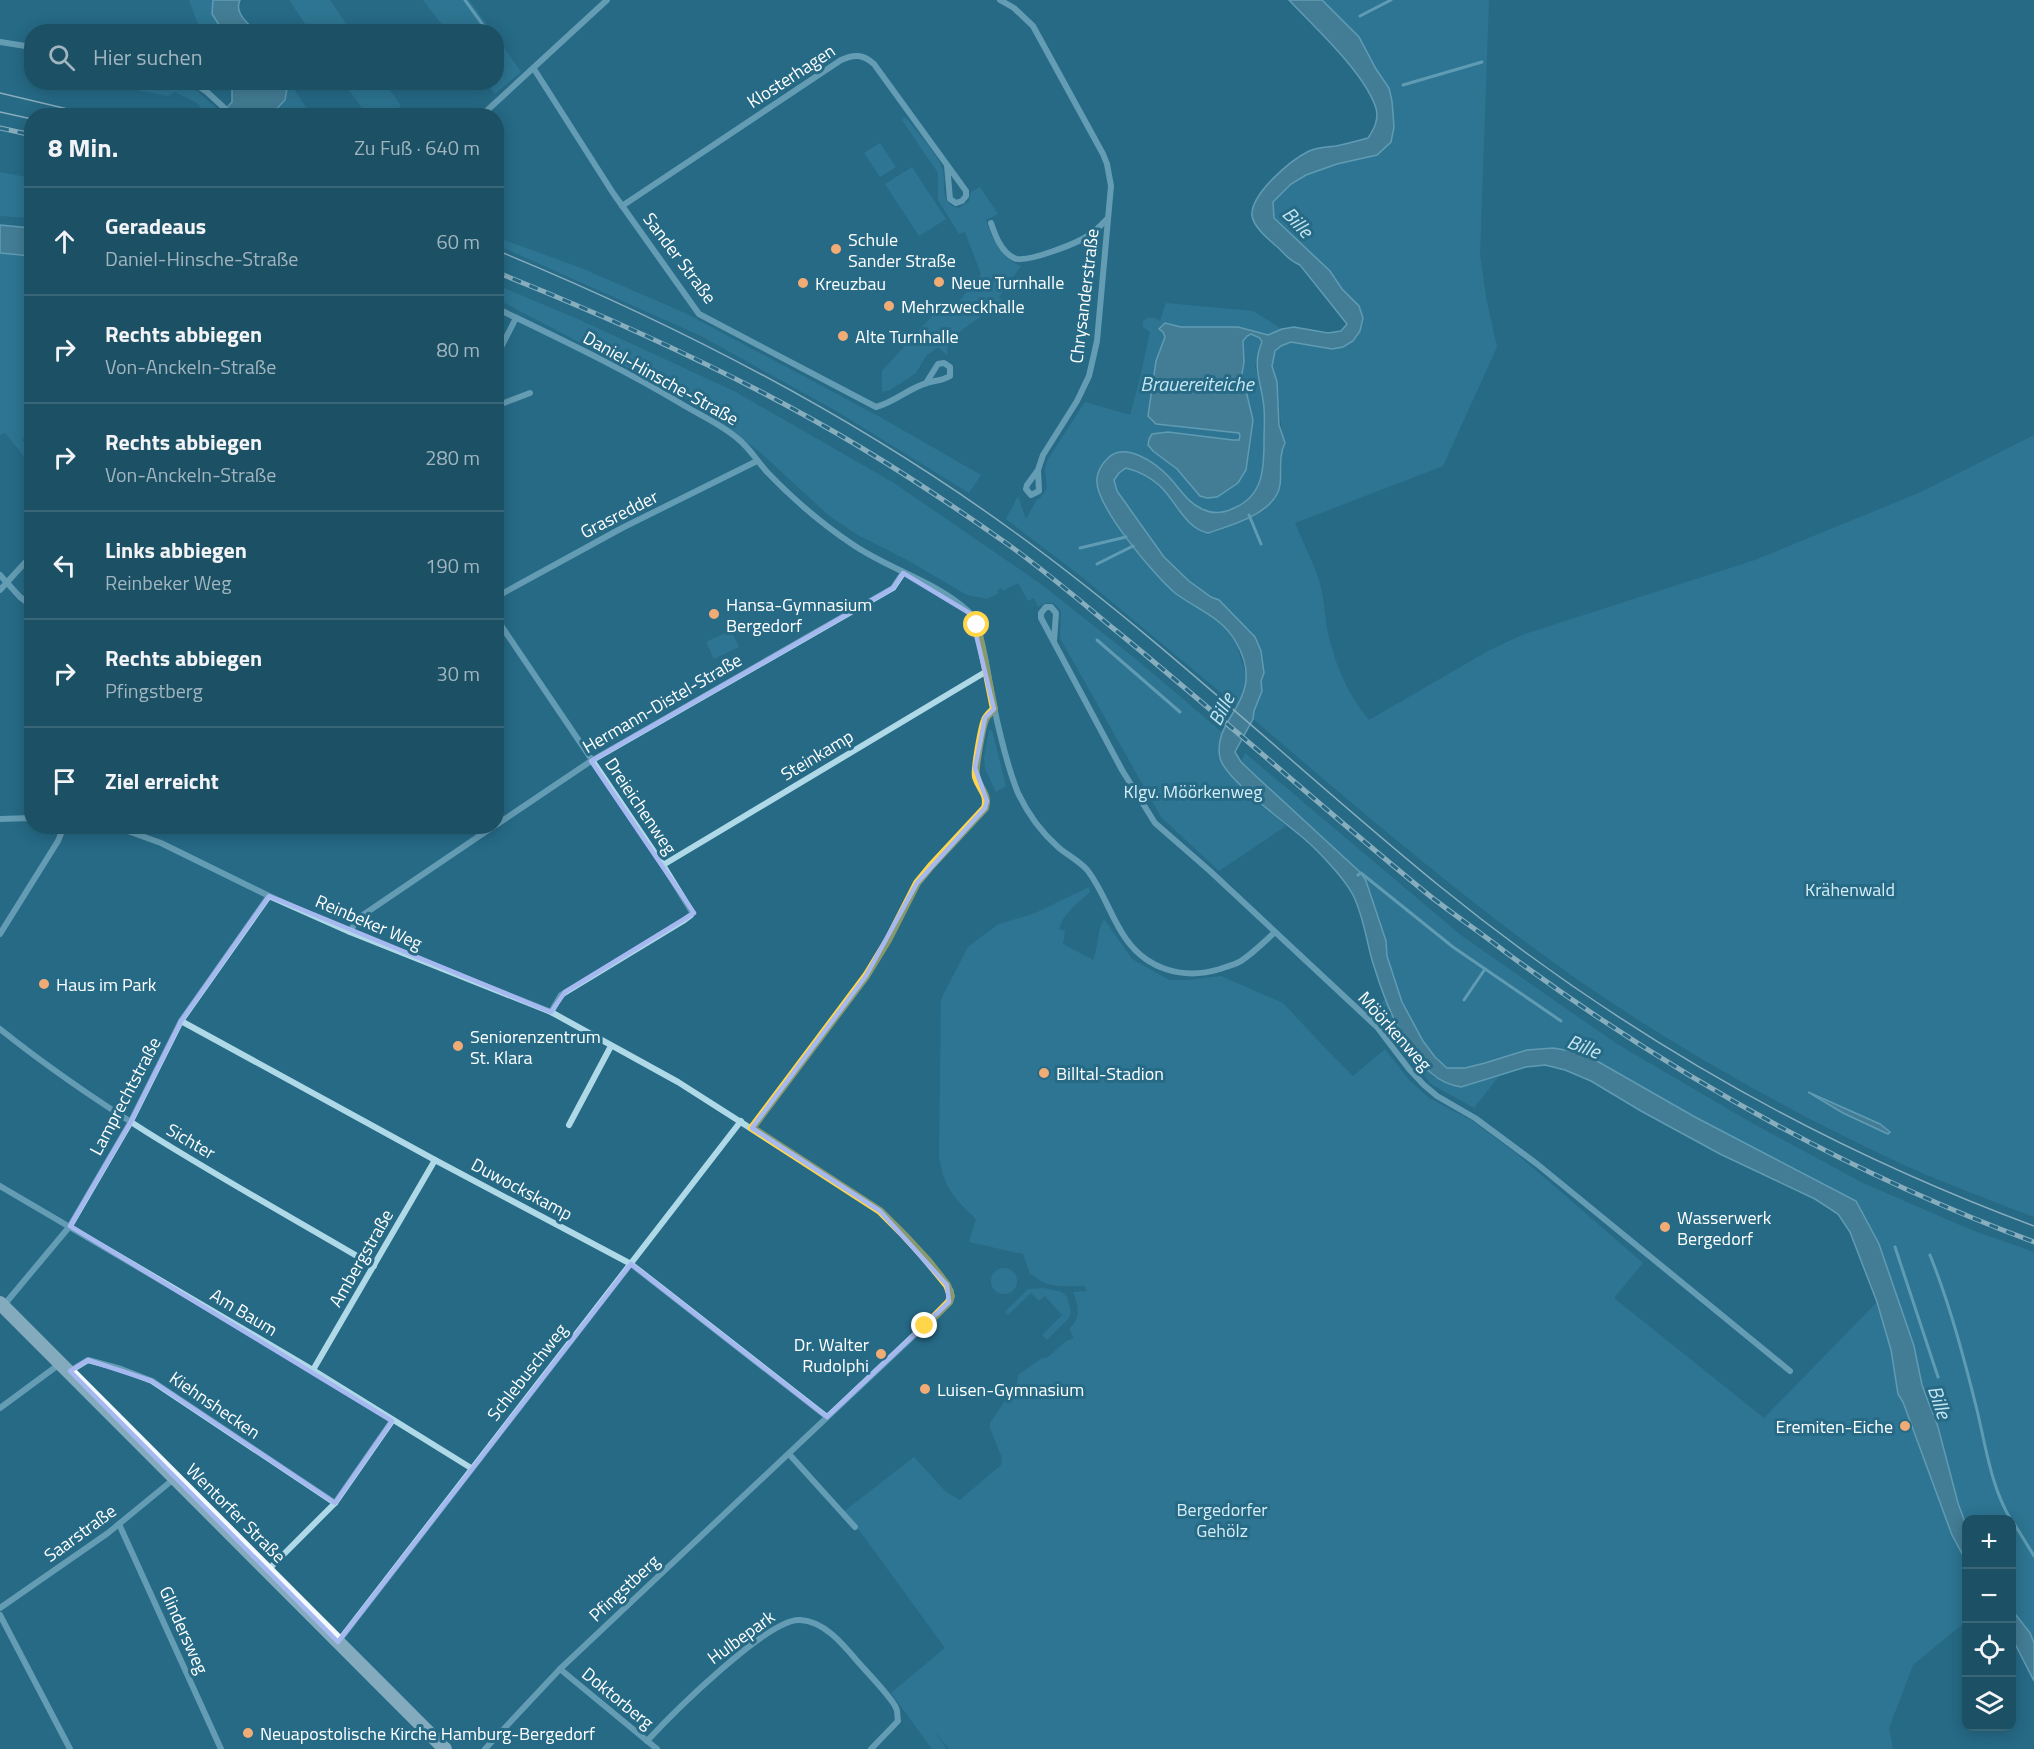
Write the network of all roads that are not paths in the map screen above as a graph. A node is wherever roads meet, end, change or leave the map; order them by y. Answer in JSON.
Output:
{"nodes":[{"id":1,"x":607,"y":0,"type":"edge"},
{"id":2,"x":1000,"y":0,"type":"edge"},
{"id":3,"x":0,"y":42,"type":"edge"},
{"id":4,"x":24,"y":46,"type":"edge"},
{"id":5,"x":534,"y":69,"type":"junction"},
{"id":6,"x":204,"y":90,"type":"edge"},
{"id":7,"x":225,"y":108,"type":"edge"},
{"id":8,"x":491,"y":108,"type":"edge"},
{"id":9,"x":947,"y":165,"type":"junction"},
{"id":10,"x":622,"y":206,"type":"junction"},
{"id":11,"x":1108,"y":219,"type":"junction"},
{"id":12,"x":991,"y":223,"type":"dead end"},
{"id":13,"x":504,"y":312,"type":"edge"},
{"id":14,"x":516,"y":318,"type":"junction"},
{"id":15,"x":504,"y":341,"type":"edge"},
{"id":16,"x":926,"y":383,"type":"dead end"},
{"id":17,"x":530,"y":393,"type":"dead end"},
{"id":18,"x":504,"y":403,"type":"edge"},
{"id":19,"x":757,"y":461,"type":"junction"},
{"id":20,"x":1038,"y":470,"type":"dead end"},
{"id":21,"x":24,"y":564,"type":"edge"},
{"id":22,"x":903,"y":573,"type":"junction"},
{"id":23,"x":0,"y":575,"type":"edge"},
{"id":24,"x":7,"y":583,"type":"junction"},
{"id":25,"x":0,"y":590,"type":"edge"},
{"id":26,"x":504,"y":593,"type":"edge"},
{"id":27,"x":24,"y":599,"type":"edge"},
{"id":28,"x":504,"y":630,"type":"edge"},
{"id":29,"x":1054,"y":641,"type":"junction"},
{"id":30,"x":987,"y":671,"type":"junction"},
{"id":31,"x":994,"y":709,"type":"junction"},
{"id":32,"x":591,"y":761,"type":"junction"},
{"id":33,"x":24,"y":818,"type":"edge"},
{"id":34,"x":0,"y":819,"type":"edge"},
{"id":35,"x":504,"y":820,"type":"edge"},
{"id":36,"x":61,"y":834,"type":"edge"},
{"id":37,"x":136,"y":834,"type":"edge"},
{"id":38,"x":483,"y":834,"type":"edge"},
{"id":39,"x":663,"y":865,"type":"junction"},
{"id":40,"x":269,"y":896,"type":"junction"},
{"id":41,"x":350,"y":932,"type":"junction"},
{"id":42,"x":1275,"y":932,"type":"junction"},
{"id":43,"x":0,"y":934,"type":"edge"},
{"id":44,"x":550,"y":1012,"type":"junction"},
{"id":45,"x":181,"y":1021,"type":"junction"},
{"id":46,"x":0,"y":1029,"type":"edge"},
{"id":47,"x":611,"y":1046,"type":"junction"},
{"id":48,"x":741,"y":1121,"type":"junction"},
{"id":49,"x":130,"y":1123,"type":"junction"},
{"id":50,"x":569,"y":1125,"type":"dead end"},
{"id":51,"x":752,"y":1128,"type":"junction"},
{"id":52,"x":435,"y":1160,"type":"junction"},
{"id":53,"x":0,"y":1186,"type":"edge"},
{"id":54,"x":70,"y":1226,"type":"junction"},
{"id":55,"x":631,"y":1264,"type":"junction"},
{"id":56,"x":374,"y":1266,"type":"junction"},
{"id":57,"x":947,"y":1285,"type":"joint"},
{"id":58,"x":2,"y":1304,"type":"edge"},
{"id":59,"x":65,"y":1367,"type":"junction"},
{"id":60,"x":313,"y":1370,"type":"junction"},
{"id":61,"x":1790,"y":1371,"type":"dead end"},
{"id":62,"x":0,"y":1408,"type":"edge"},
{"id":63,"x":827,"y":1417,"type":"junction"},
{"id":64,"x":392,"y":1421,"type":"junction"},
{"id":65,"x":789,"y":1454,"type":"junction"},
{"id":66,"x":471,"y":1468,"type":"junction"},
{"id":67,"x":175,"y":1478,"type":"junction"},
{"id":68,"x":335,"y":1503,"type":"junction"},
{"id":69,"x":119,"y":1524,"type":"junction"},
{"id":70,"x":855,"y":1527,"type":"dead end"},
{"id":71,"x":268,"y":1570,"type":"junction"},
{"id":72,"x":0,"y":1608,"type":"edge"},
{"id":73,"x":0,"y":1615,"type":"edge"},
{"id":74,"x":338,"y":1642,"type":"junction"},
{"id":75,"x":560,"y":1669,"type":"junction"},
{"id":76,"x":647,"y":1741,"type":"junction"},
{"id":77,"x":70,"y":1749,"type":"edge"},
{"id":78,"x":221,"y":1749,"type":"edge"},
{"id":79,"x":445,"y":1749,"type":"edge"},
{"id":80,"x":485,"y":1749,"type":"edge"},
{"id":81,"x":657,"y":1749,"type":"edge"},
{"id":82,"x":871,"y":1749,"type":"edge"}],
"edges":[{"from":1,"to":5,"type":"street"},
{"from":2,"to":11,"type":"street","name":"Chrysanderstraße"},
{"from":3,"to":4,"type":"street"},
{"from":5,"to":8,"type":"street"},
{"from":5,"to":10,"type":"street","name":"Sander Straße"},
{"from":6,"to":7,"type":"street"},
{"from":9,"to":9,"type":"street","name":"Klosterhagen"},
{"from":9,"to":10,"type":"street","name":"Klosterhagen"},
{"from":10,"to":16,"type":"street","name":"Sander Straße"},
{"from":11,"to":12,"type":"street","name":"Chrysanderstraße"},
{"from":11,"to":20,"type":"street","name":"Chrysanderstraße"},
{"from":13,"to":14,"type":"street","name":"Daniel-Hinsche-Straße"},
{"from":14,"to":15,"type":"street"},
{"from":14,"to":19,"type":"street","name":"Daniel-Hinsche-Straße"},
{"from":17,"to":18,"type":"street"},
{"from":19,"to":22,"type":"street","name":"Daniel-Hinsche-Straße"},
{"from":19,"to":26,"type":"street","name":"Grasredder"},
{"from":21,"to":24,"type":"street"},
{"from":22,"to":30,"type":"street","name":"Daniel-Hinsche-Straße"},
{"from":22,"to":32,"type":"street","name":"Hermann-Distel-Straße"},
{"from":23,"to":24,"type":"street"},
{"from":24,"to":25,"type":"street"},
{"from":24,"to":27,"type":"street"},
{"from":28,"to":32,"type":"street","name":"Dreieichenweg"},
{"from":29,"to":29,"type":"street","name":"Möörkenweg"},
{"from":29,"to":42,"type":"street","name":"Möörkenweg"},
{"from":30,"to":31,"type":"street","name":"Daniel-Hinsche-Straße"},
{"from":30,"to":39,"type":"street","name":"Steinkamp"},
{"from":31,"to":42,"type":"street","name":"Daniel-Hinsche-Straße"},
{"from":31,"to":51,"type":"street"},
{"from":32,"to":35,"type":"street","name":"Hermann-Distel-Straße"},
{"from":32,"to":39,"type":"street","name":"Dreieichenweg"},
{"from":33,"to":34,"type":"street"},
{"from":36,"to":43,"type":"street"},
{"from":37,"to":40,"type":"street","name":"Reinbeker Weg"},
{"from":38,"to":41,"type":"street","name":"Hermann-Distel-Straße"},
{"from":39,"to":44,"type":"street","name":"Dreieichenweg"},
{"from":40,"to":41,"type":"street","name":"Reinbeker Weg"},
{"from":40,"to":45,"type":"street","name":"Lamprechtstraße"},
{"from":41,"to":44,"type":"street","name":"Reinbeker Weg"},
{"from":42,"to":61,"type":"street","name":"Möörkenweg"},
{"from":44,"to":47,"type":"street","name":"Reinbeker Weg"},
{"from":45,"to":49,"type":"street","name":"Lamprechtstraße"},
{"from":45,"to":52,"type":"street","name":"Duwockskamp"},
{"from":46,"to":49,"type":"street","name":"Sichter"},
{"from":47,"to":48,"type":"street","name":"Reinbeker Weg"},
{"from":47,"to":50,"type":"street"},
{"from":48,"to":51,"type":"street","name":"Reinbeker Weg"},
{"from":48,"to":55,"type":"street","name":"Schlebuschweg"},
{"from":49,"to":54,"type":"street","name":"Lamprechtstraße"},
{"from":49,"to":56,"type":"street","name":"Sichter"},
{"from":51,"to":57,"type":"street","name":"Reinbeker Weg"},
{"from":52,"to":55,"type":"street","name":"Duwockskamp"},
{"from":52,"to":56,"type":"street","name":"Ambergstraße"},
{"from":53,"to":54,"type":"street","name":"Am Baum"},
{"from":54,"to":58,"type":"street","name":"Lamprechtstraße"},
{"from":54,"to":60,"type":"street","name":"Am Baum"},
{"from":55,"to":63,"type":"street","name":"Duwockskamp"},
{"from":55,"to":66,"type":"street","name":"Schlebuschweg"},
{"from":56,"to":60,"type":"street","name":"Ambergstraße"},
{"from":57,"to":63,"type":"street","name":"Pfingstberg"},
{"from":58,"to":59,"type":"main road","name":"Wentorfer Straße"},
{"from":59,"to":62,"type":"street"},
{"from":59,"to":67,"type":"main road","name":"Wentorfer Straße"},
{"from":59,"to":68,"type":"street","name":"Kiehnshecken"},
{"from":60,"to":64,"type":"street","name":"Am Baum"},
{"from":63,"to":65,"type":"street","name":"Pfingstberg"},
{"from":64,"to":66,"type":"street","name":"Am Baum"},
{"from":64,"to":68,"type":"street"},
{"from":65,"to":70,"type":"street"},
{"from":65,"to":75,"type":"street","name":"Pfingstberg"},
{"from":66,"to":74,"type":"street","name":"Schlebuschweg"},
{"from":67,"to":69,"type":"street","name":"Saarstraße"},
{"from":67,"to":71,"type":"main road","name":"Wentorfer Straße"},
{"from":68,"to":71,"type":"street"},
{"from":69,"to":72,"type":"street","name":"Saarstraße"},
{"from":69,"to":78,"type":"street","name":"Glindersweg"},
{"from":71,"to":74,"type":"main road","name":"Wentorfer Straße"},
{"from":73,"to":77,"type":"street"},
{"from":74,"to":79,"type":"main road","name":"Wentorfer Straße"},
{"from":75,"to":76,"type":"street","name":"Doktorberg"},
{"from":75,"to":80,"type":"street","name":"Pfingstberg"},
{"from":76,"to":81,"type":"street","name":"Doktorberg"},
{"from":76,"to":82,"type":"street","name":"Hulbepark"}]}
